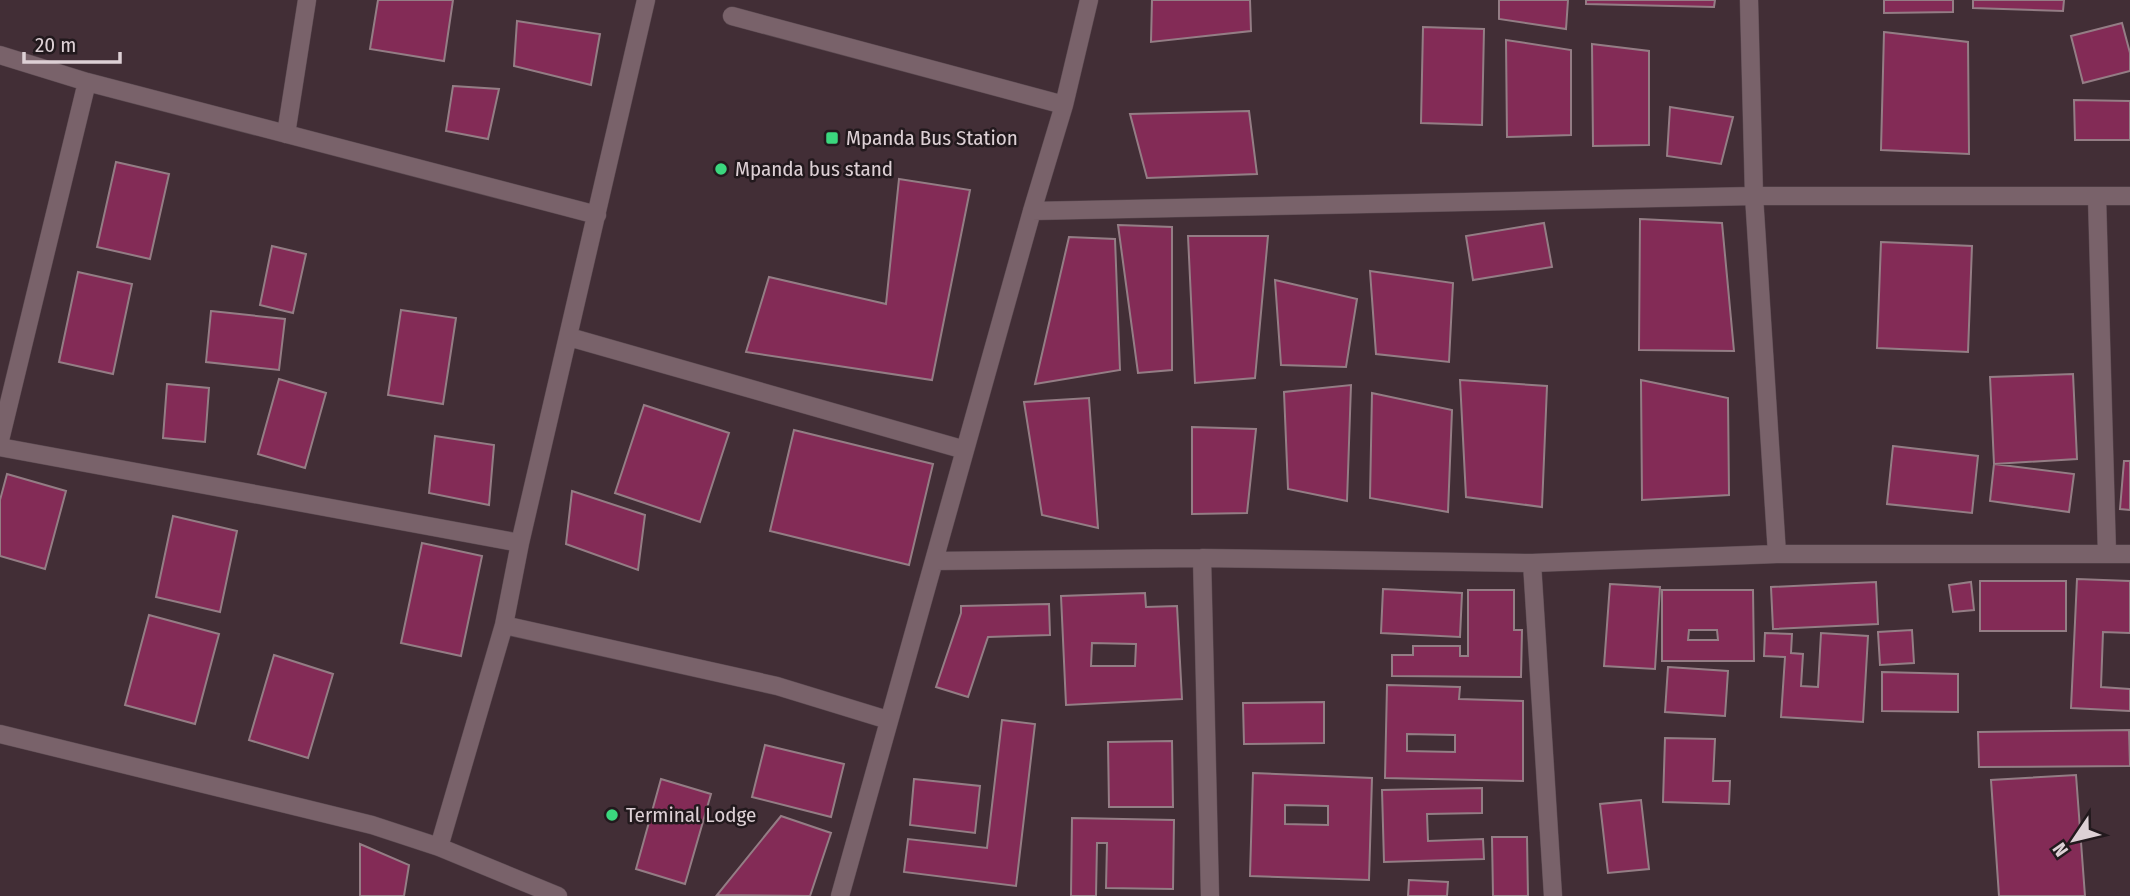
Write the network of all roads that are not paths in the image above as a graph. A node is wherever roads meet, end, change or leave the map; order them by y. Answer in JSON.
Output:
{"nodes":[{"id":1,"x":307,"y":0,"type":"edge"},
{"id":2,"x":646,"y":0,"type":"edge"},
{"id":3,"x":1089,"y":0,"type":"edge"},
{"id":4,"x":1749,"y":0,"type":"edge"},
{"id":5,"x":732,"y":16,"type":"dead end"},
{"id":6,"x":0,"y":55,"type":"edge"},
{"id":7,"x":87,"y":82,"type":"junction"},
{"id":8,"x":1065,"y":105,"type":"junction"},
{"id":9,"x":286,"y":134,"type":"junction"},
{"id":10,"x":1754,"y":196,"type":"junction"},
{"id":11,"x":2130,"y":196,"type":"edge"},
{"id":12,"x":2097,"y":197,"type":"junction"},
{"id":13,"x":1032,"y":211,"type":"junction"},
{"id":14,"x":597,"y":215,"type":"junction"},
{"id":15,"x":569,"y":337,"type":"junction"},
{"id":16,"x":0,"y":440,"type":"edge"},
{"id":17,"x":0,"y":447,"type":"edge"},
{"id":18,"x":965,"y":450,"type":"junction"},
{"id":19,"x":520,"y":543,"type":"junction"},
{"id":20,"x":1777,"y":554,"type":"junction"},
{"id":21,"x":2107,"y":554,"type":"junction"},
{"id":22,"x":2130,"y":554,"type":"edge"},
{"id":23,"x":1202,"y":558,"type":"junction"},
{"id":24,"x":935,"y":561,"type":"junction"},
{"id":25,"x":1532,"y":563,"type":"junction"},
{"id":26,"x":504,"y":625,"type":"junction"},
{"id":27,"x":888,"y":720,"type":"junction"},
{"id":28,"x":0,"y":734,"type":"edge"},
{"id":29,"x":439,"y":847,"type":"junction"},
{"id":30,"x":558,"y":896,"type":"edge"},
{"id":31,"x":839,"y":896,"type":"edge"},
{"id":32,"x":1210,"y":896,"type":"edge"},
{"id":33,"x":1553,"y":896,"type":"edge"}],
"edges":[{"from":1,"to":9,"type":"street"},
{"from":2,"to":14,"type":"street"},
{"from":3,"to":8,"type":"street"},
{"from":4,"to":10,"type":"street"},
{"from":5,"to":8,"type":"street"},
{"from":6,"to":7,"type":"street"},
{"from":7,"to":9,"type":"street"},
{"from":7,"to":16,"type":"street"},
{"from":8,"to":13,"type":"street"},
{"from":9,"to":14,"type":"street"},
{"from":10,"to":12,"type":"street"},
{"from":10,"to":13,"type":"street"},
{"from":10,"to":20,"type":"street"},
{"from":11,"to":12,"type":"street"},
{"from":12,"to":21,"type":"street"},
{"from":13,"to":18,"type":"street"},
{"from":14,"to":15,"type":"street"},
{"from":15,"to":18,"type":"street"},
{"from":15,"to":19,"type":"street"},
{"from":17,"to":19,"type":"street"},
{"from":18,"to":24,"type":"street"},
{"from":19,"to":26,"type":"street"},
{"from":20,"to":21,"type":"street"},
{"from":20,"to":25,"type":"street"},
{"from":21,"to":22,"type":"street"},
{"from":23,"to":24,"type":"street"},
{"from":23,"to":25,"type":"street"},
{"from":23,"to":32,"type":"street"},
{"from":24,"to":27,"type":"street"},
{"from":25,"to":33,"type":"street"},
{"from":26,"to":27,"type":"street"},
{"from":26,"to":29,"type":"street"},
{"from":27,"to":31,"type":"street"},
{"from":28,"to":29,"type":"street"},
{"from":29,"to":30,"type":"street"}]}
